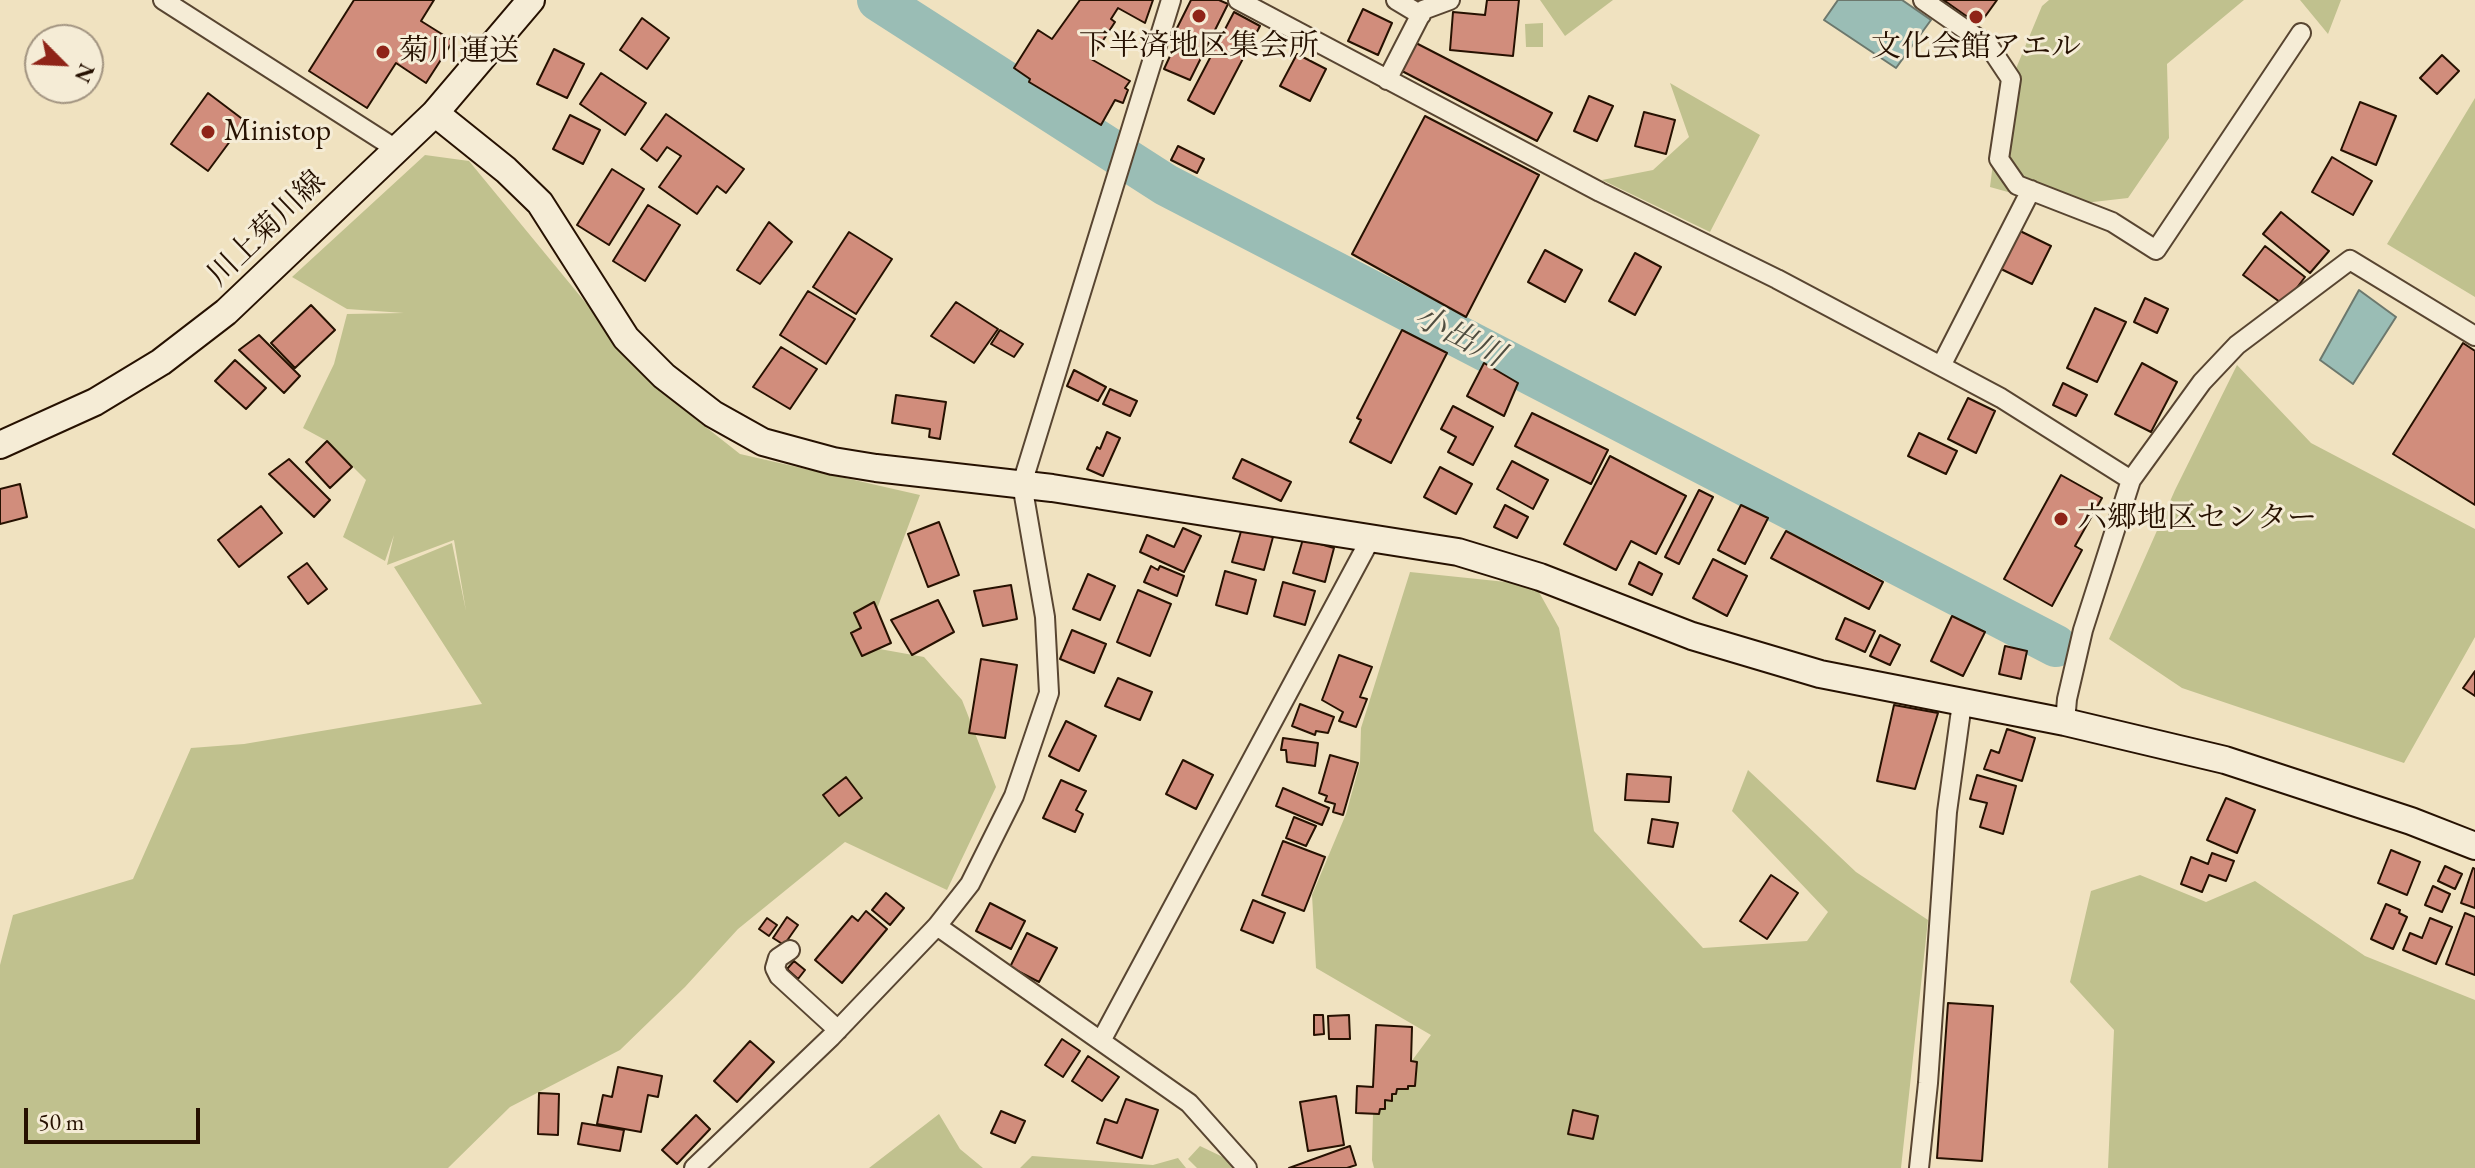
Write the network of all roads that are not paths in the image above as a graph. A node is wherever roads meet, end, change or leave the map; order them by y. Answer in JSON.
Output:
{"nodes":[{"id":1,"x":163,"y":0,"type":"edge"},
{"id":2,"x":531,"y":0,"type":"edge"},
{"id":3,"x":1171,"y":0,"type":"edge"},
{"id":4,"x":1238,"y":0,"type":"edge"},
{"id":5,"x":1396,"y":0,"type":"edge"},
{"id":6,"x":1450,"y":0,"type":"edge"},
{"id":7,"x":1923,"y":0,"type":"edge"},
{"id":8,"x":1421,"y":15,"type":"junction"},
{"id":9,"x":2301,"y":33,"type":"dead end"},
{"id":10,"x":1387,"y":80,"type":"junction"},
{"id":11,"x":435,"y":113,"type":"junction"},
{"id":12,"x":396,"y":149,"type":"junction"},
{"id":13,"x":2031,"y":190,"type":"junction"},
{"id":14,"x":2475,"y":336,"type":"edge"},
{"id":15,"x":1941,"y":366,"type":"junction"},
{"id":16,"x":0,"y":445,"type":"edge"},
{"id":17,"x":2131,"y":480,"type":"junction"},
{"id":18,"x":1022,"y":484,"type":"junction"},
{"id":19,"x":1371,"y":538,"type":"junction"},
{"id":20,"x":1962,"y":703,"type":"junction"},
{"id":21,"x":2065,"y":722,"type":"junction"},
{"id":22,"x":2475,"y":846,"type":"edge"},
{"id":23,"x":937,"y":926,"type":"junction"},
{"id":24,"x":790,"y":950,"type":"dead end"},
{"id":25,"x":838,"y":1030,"type":"junction"},
{"id":26,"x":1101,"y":1041,"type":"junction"},
{"id":27,"x":694,"y":1168,"type":"edge"},
{"id":28,"x":1247,"y":1168,"type":"edge"},
{"id":29,"x":1919,"y":1168,"type":"edge"}],
"edges":[{"from":1,"to":12,"type":"street"},
{"from":2,"to":11,"type":"street","name":"川上菊川線"},
{"from":3,"to":18,"type":"street"},
{"from":4,"to":10,"type":"street"},
{"from":5,"to":8,"type":"street"},
{"from":6,"to":8,"type":"street"},
{"from":7,"to":13,"type":"street"},
{"from":8,"to":10,"type":"street"},
{"from":9,"to":13,"type":"street"},
{"from":10,"to":15,"type":"street"},
{"from":11,"to":12,"type":"street","name":"川上菊川線"},
{"from":11,"to":18,"type":"street"},
{"from":12,"to":16,"type":"street","name":"川上菊川線"},
{"from":13,"to":15,"type":"street"},
{"from":14,"to":17,"type":"street"},
{"from":15,"to":17,"type":"street"},
{"from":17,"to":21,"type":"street"},
{"from":18,"to":19,"type":"street"},
{"from":18,"to":23,"type":"street"},
{"from":19,"to":20,"type":"street"},
{"from":19,"to":26,"type":"street"},
{"from":20,"to":21,"type":"street"},
{"from":20,"to":29,"type":"street"},
{"from":21,"to":22,"type":"street"},
{"from":23,"to":25,"type":"street"},
{"from":23,"to":26,"type":"street"},
{"from":24,"to":25,"type":"street"},
{"from":25,"to":27,"type":"street"},
{"from":26,"to":28,"type":"street"}]}
